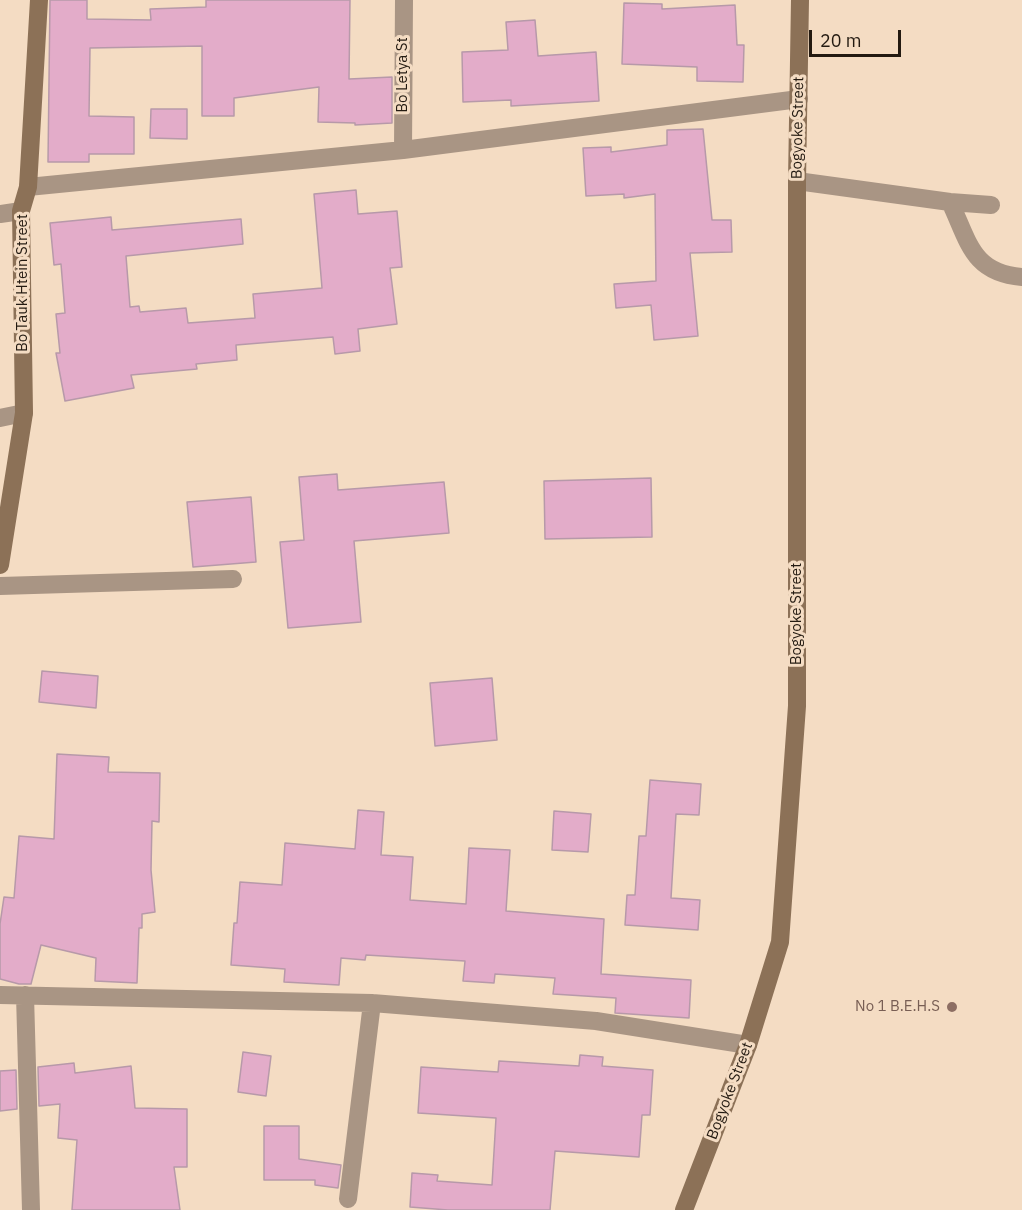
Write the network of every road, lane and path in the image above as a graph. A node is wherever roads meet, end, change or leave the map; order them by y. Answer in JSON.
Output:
{"nodes":[{"id":1,"x":39,"y":0,"type":"edge"},
{"id":2,"x":404,"y":0,"type":"edge"},
{"id":3,"x":800,"y":0,"type":"edge"},
{"id":4,"x":799,"y":99,"type":"junction"},
{"id":5,"x":403,"y":150,"type":"junction"},
{"id":6,"x":797,"y":181,"type":"junction"},
{"id":7,"x":28,"y":187,"type":"junction"},
{"id":8,"x":950,"y":202,"type":"junction"},
{"id":9,"x":991,"y":205,"type":"dead end"},
{"id":10,"x":21,"y":211,"type":"junction"},
{"id":11,"x":0,"y":214,"type":"edge"},
{"id":12,"x":1022,"y":277,"type":"edge"},
{"id":13,"x":24,"y":413,"type":"junction"},
{"id":14,"x":0,"y":418,"type":"edge"},
{"id":15,"x":0,"y":565,"type":"edge"},
{"id":16,"x":233,"y":579,"type":"dead end"},
{"id":17,"x":0,"y":586,"type":"edge"},
{"id":18,"x":0,"y":994,"type":"edge"},
{"id":19,"x":25,"y":995,"type":"junction"},
{"id":20,"x":372,"y":1003,"type":"junction"},
{"id":21,"x":748,"y":1045,"type":"junction"},
{"id":22,"x":348,"y":1198,"type":"dead end"},
{"id":23,"x":31,"y":1210,"type":"edge"},
{"id":24,"x":684,"y":1210,"type":"edge"}],
"edges":[{"from":1,"to":7,"type":"main road","name":"Bo Tauk Htein Street"},
{"from":2,"to":5,"type":"street","name":"Bo Letya St"},
{"from":3,"to":4,"type":"main road","name":"Bogyoke Street"},
{"from":4,"to":5,"type":"street"},
{"from":4,"to":6,"type":"main road","name":"Bogyoke Street"},
{"from":5,"to":7,"type":"street"},
{"from":6,"to":8,"type":"street"},
{"from":6,"to":21,"type":"main road","name":"Bogyoke Street"},
{"from":7,"to":10,"type":"main road","name":"Bo Tauk Htein Street"},
{"from":8,"to":9,"type":"street"},
{"from":8,"to":12,"type":"street"},
{"from":10,"to":11,"type":"street"},
{"from":10,"to":13,"type":"main road","name":"Bo Tauk Htein Street"},
{"from":13,"to":14,"type":"street"},
{"from":13,"to":15,"type":"main road","name":"Bo Tauk Htein Street"},
{"from":16,"to":17,"type":"street"},
{"from":18,"to":19,"type":"street"},
{"from":19,"to":20,"type":"street"},
{"from":19,"to":23,"type":"street"},
{"from":20,"to":21,"type":"street"},
{"from":20,"to":22,"type":"street"},
{"from":21,"to":24,"type":"main road","name":"Bogyoke Street"}]}
